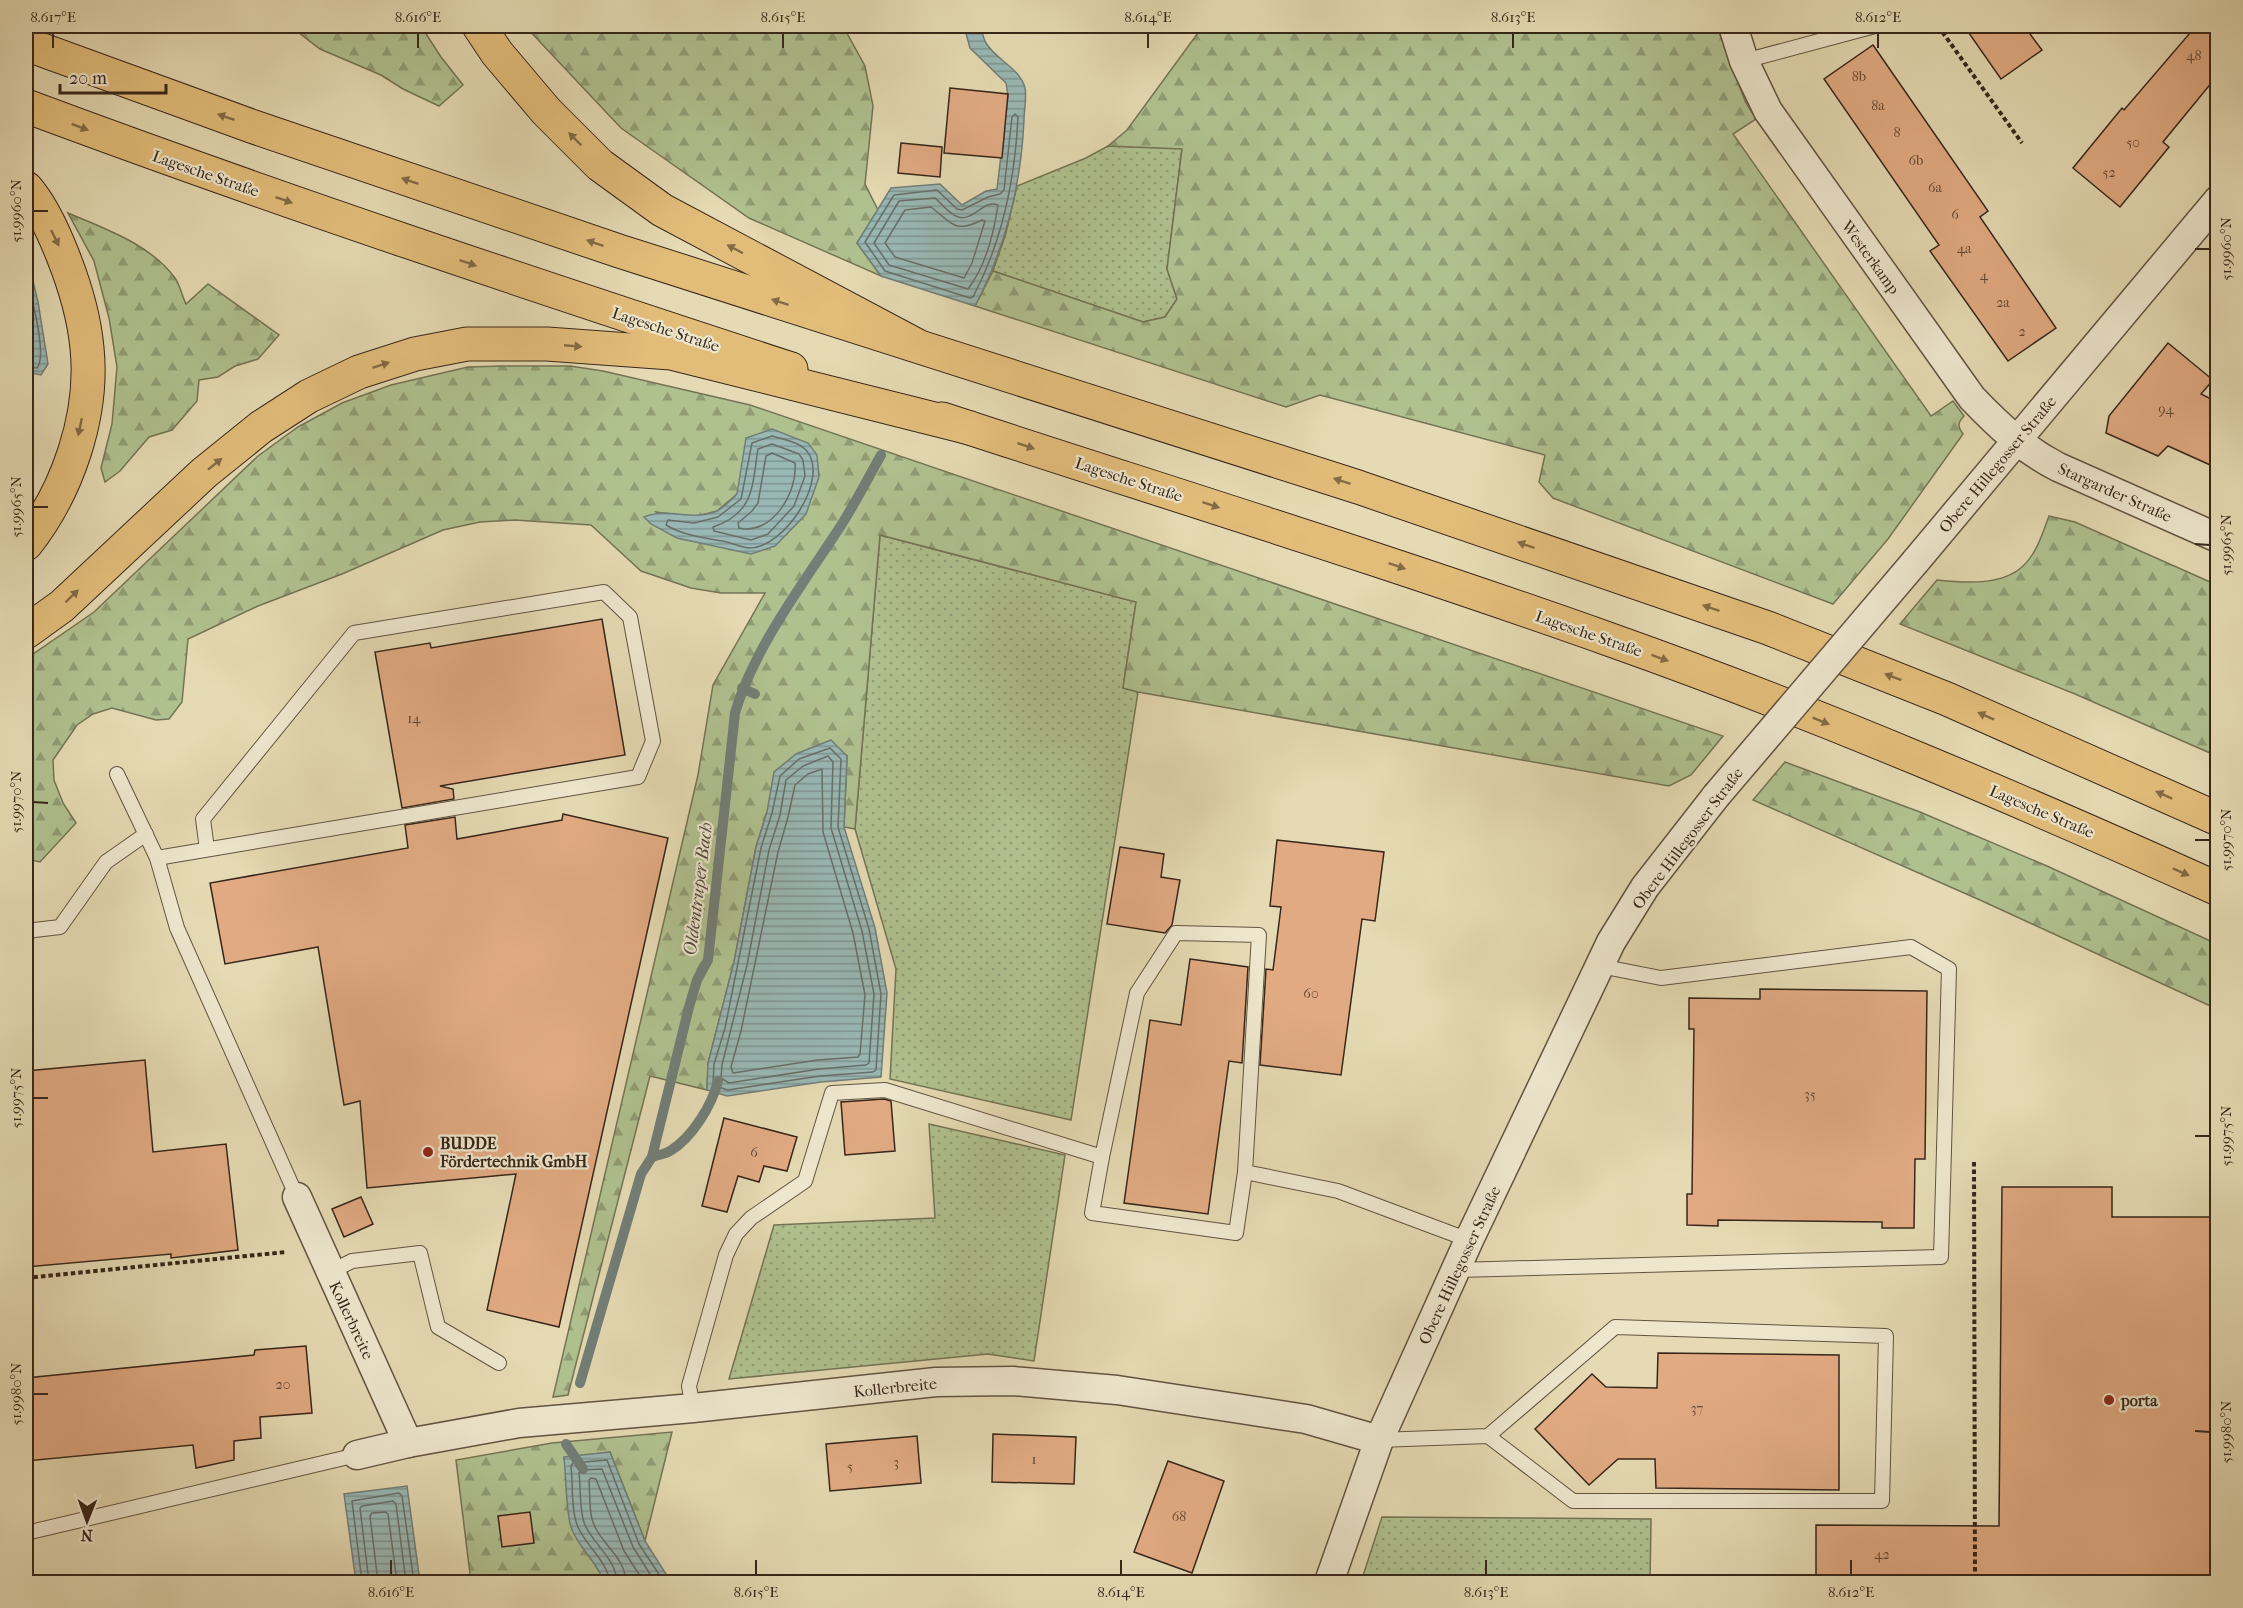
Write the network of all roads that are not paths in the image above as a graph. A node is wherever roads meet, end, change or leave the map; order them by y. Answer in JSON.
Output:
{"nodes":[{"id":1,"x":479,"y":26,"type":"edge"},
{"id":2,"x":1733,"y":26,"type":"edge"},
{"id":3,"x":1875,"y":26,"type":"edge"},
{"id":4,"x":26,"y":44,"type":"edge"},
{"id":5,"x":1744,"y":61,"type":"junction"},
{"id":6,"x":26,"y":106,"type":"edge"},
{"id":7,"x":26,"y":188,"type":"edge"},
{"id":8,"x":2217,"y":200,"type":"edge"},
{"id":9,"x":916,"y":345,"type":"junction"},
{"id":10,"x":970,"y":428,"type":"junction"},
{"id":11,"x":2016,"y":441,"type":"junction"},
{"id":12,"x":2217,"y":538,"type":"edge"},
{"id":13,"x":26,"y":544,"type":"edge"},
{"id":14,"x":26,"y":632,"type":"edge"},
{"id":15,"x":117,"y":774,"type":"dead end"},
{"id":16,"x":2217,"y":819,"type":"edge"},
{"id":17,"x":146,"y":834,"type":"junction"},
{"id":18,"x":207,"y":849,"type":"junction"},
{"id":19,"x":157,"y":858,"type":"junction"},
{"id":20,"x":2217,"y":889,"type":"edge"},
{"id":21,"x":26,"y":931,"type":"edge"},
{"id":22,"x":1600,"y":966,"type":"junction"},
{"id":23,"x":1102,"y":1157,"type":"junction"},
{"id":24,"x":1245,"y":1172,"type":"junction"},
{"id":25,"x":297,"y":1197,"type":"joint"},
{"id":26,"x":1469,"y":1240,"type":"junction"},
{"id":27,"x":325,"y":1260,"type":"junction"},
{"id":28,"x":1456,"y":1270,"type":"junction"},
{"id":29,"x":499,"y":1363,"type":"dead end"},
{"id":30,"x":693,"y":1408,"type":"junction"},
{"id":31,"x":1488,"y":1436,"type":"junction"},
{"id":32,"x":1379,"y":1440,"type":"junction"},
{"id":33,"x":408,"y":1443,"type":"junction"},
{"id":34,"x":357,"y":1455,"type":"joint"},
{"id":35,"x":26,"y":1533,"type":"edge"},
{"id":36,"x":1329,"y":1582,"type":"edge"}],
"edges":[{"from":9,"to":1,"type":"highway","one_way":true},
{"from":2,"to":5,"type":"street","name":"Westerkamp"},
{"from":3,"to":5,"type":"lane"},
{"from":9,"to":4,"type":"highway","one_way":true},
{"from":5,"to":11,"type":"street","name":"Westerkamp"},
{"from":6,"to":10,"type":"highway","name":"Lagesche Straße","one_way":true},
{"from":7,"to":13,"type":"highway","one_way":true},
{"from":8,"to":11,"type":"street","name":"Obere Hillegosser Straße"},
{"from":16,"to":9,"type":"highway","one_way":true},
{"from":14,"to":10,"type":"highway","one_way":true},
{"from":10,"to":20,"type":"highway","name":"Lagesche Straße","one_way":true},
{"from":11,"to":12,"type":"street","name":"Stargarder Straße"},
{"from":11,"to":22,"type":"street","name":"Obere Hillegosser Straße","bridge":true},
{"from":15,"to":17,"type":"lane"},
{"from":17,"to":19,"type":"lane"},
{"from":17,"to":21,"type":"lane"},
{"from":18,"to":18,"type":"lane"},
{"from":18,"to":19,"type":"lane"},
{"from":19,"to":25,"type":"lane"},
{"from":22,"to":26,"type":"street","name":"Obere Hillegosser Straße"},
{"from":22,"to":28,"type":"lane"},
{"from":23,"to":24,"type":"lane"},
{"from":23,"to":24,"type":"lane"},
{"from":23,"to":30,"type":"lane"},
{"from":24,"to":26,"type":"lane"},
{"from":25,"to":27,"type":"street","name":"Kollerbreite"},
{"from":26,"to":28,"type":"street","name":"Obere Hillegosser Straße"},
{"from":27,"to":29,"type":"lane"},
{"from":27,"to":33,"type":"street","name":"Kollerbreite"},
{"from":28,"to":32,"type":"street","name":"Obere Hillegosser Straße"},
{"from":30,"to":32,"type":"street","name":"Kollerbreite"},
{"from":30,"to":33,"type":"street","name":"Kollerbreite"},
{"from":31,"to":31,"type":"lane"},
{"from":31,"to":32,"type":"lane"},
{"from":32,"to":36,"type":"street","name":"Obere Hillegosser Straße"},
{"from":33,"to":34,"type":"street","name":"Kollerbreite"},
{"from":34,"to":35,"type":"lane"}]}
